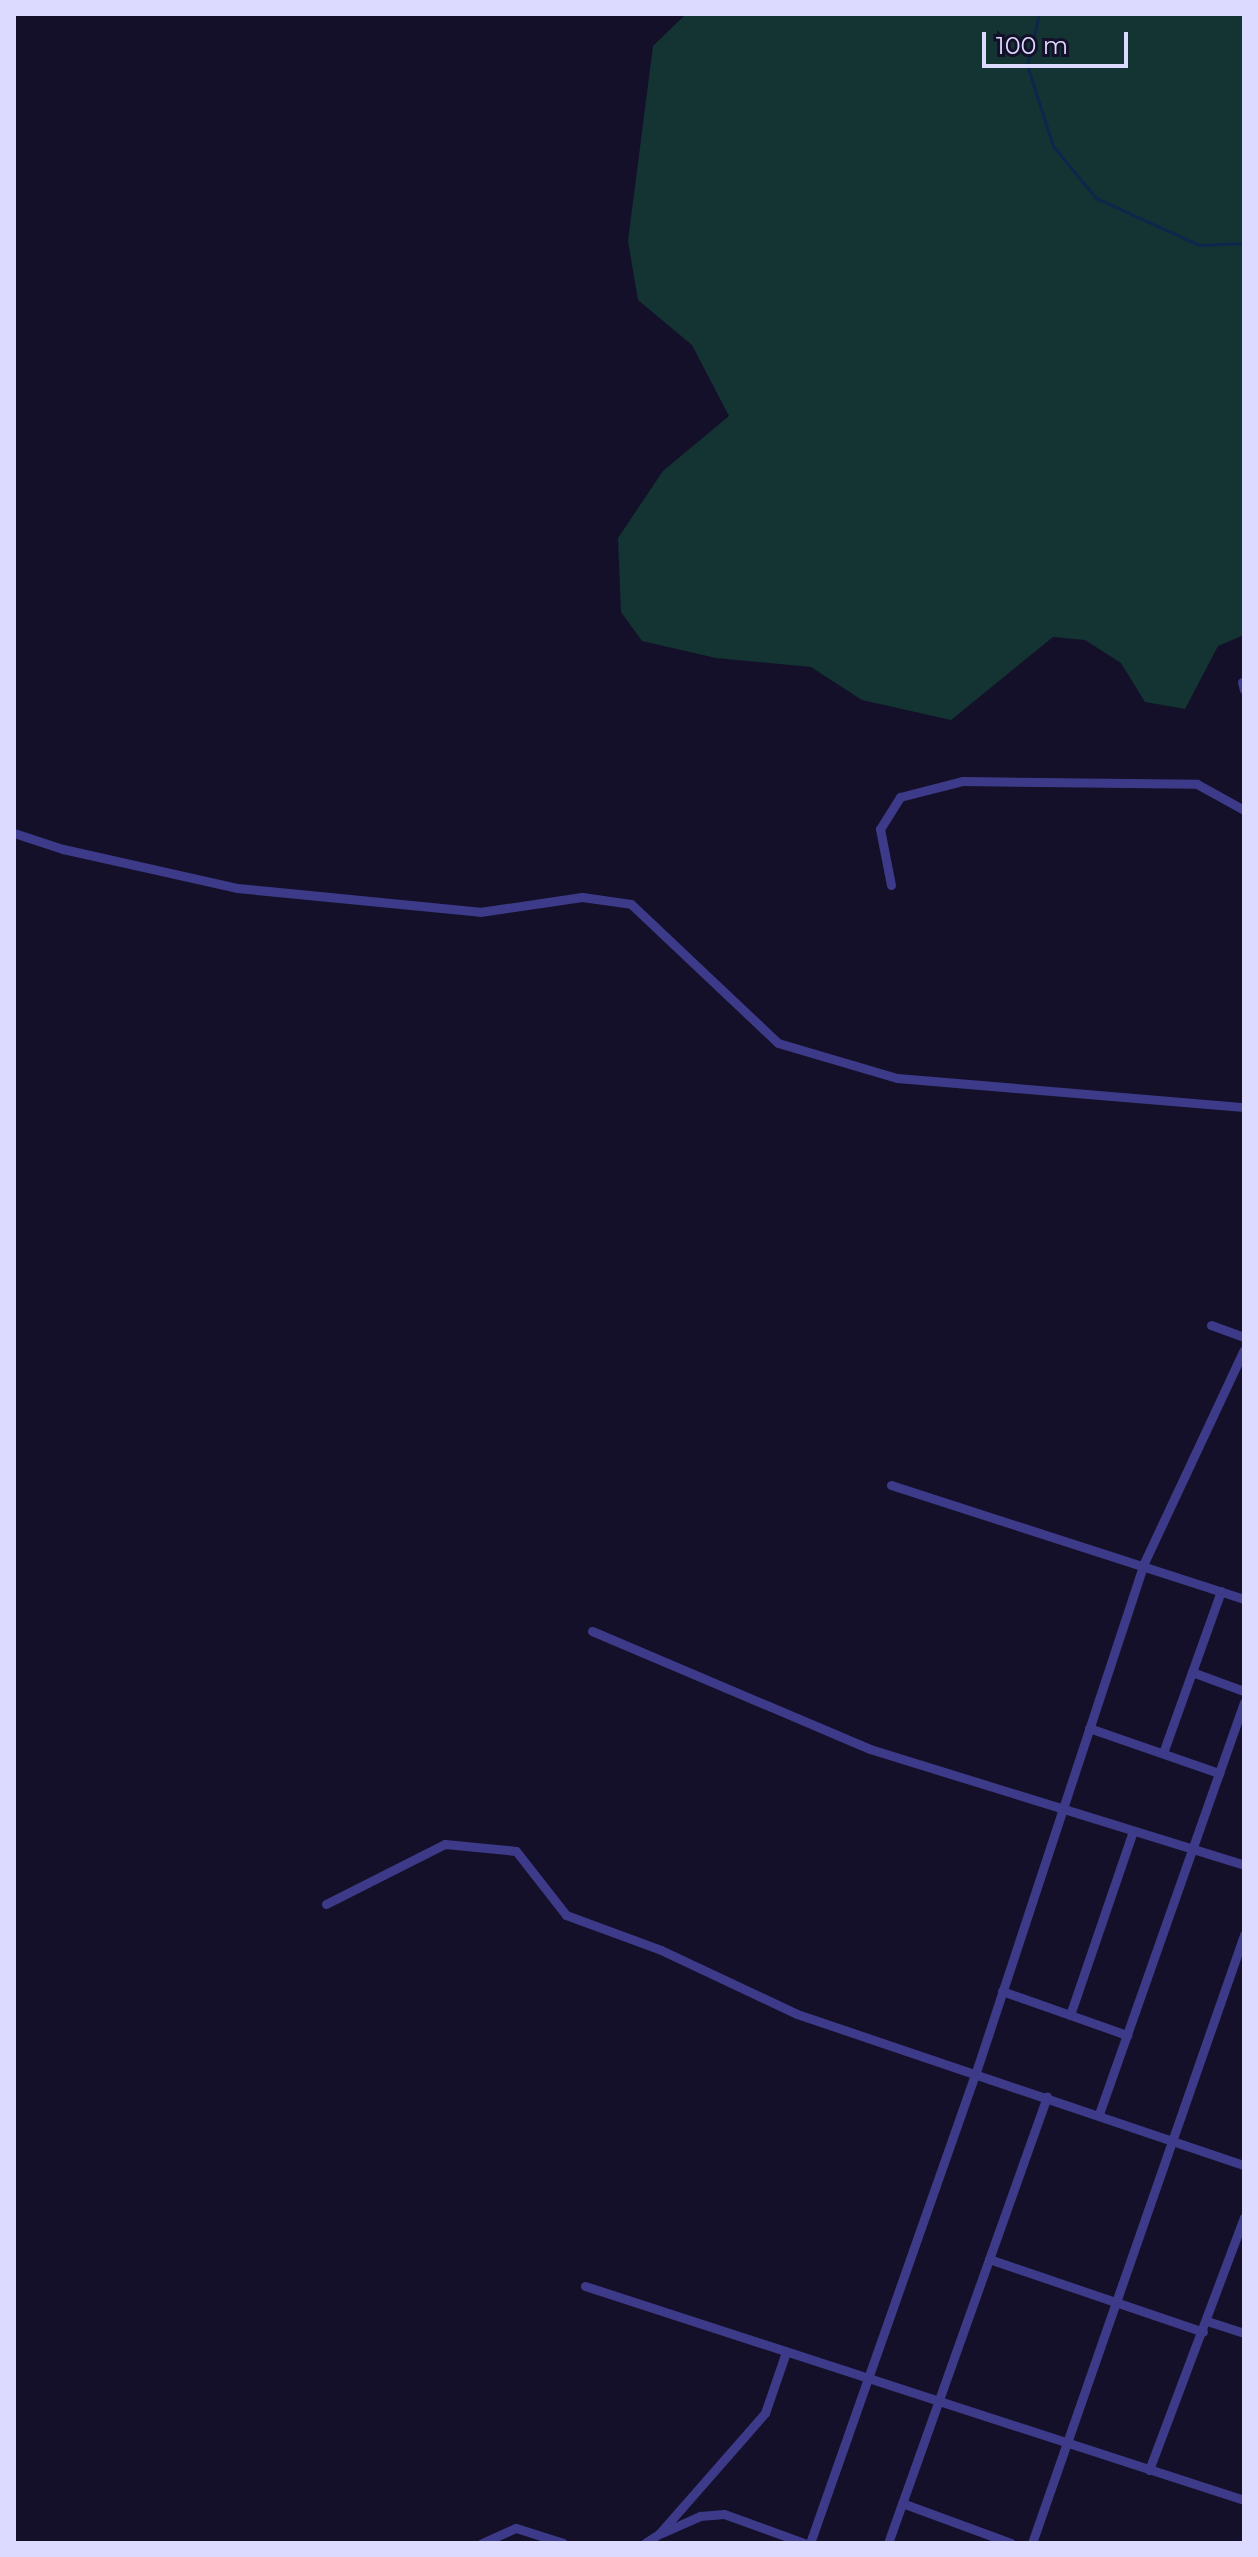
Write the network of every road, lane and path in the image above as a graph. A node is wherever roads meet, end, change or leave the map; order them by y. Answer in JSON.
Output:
{"nodes":[{"id":1,"x":1244,"y":810,"type":"edge"},
{"id":2,"x":14,"y":833,"type":"edge"},
{"id":3,"x":891,"y":885,"type":"dead end"},
{"id":4,"x":1244,"y":1107,"type":"edge"},
{"id":5,"x":1211,"y":1325,"type":"dead end"},
{"id":6,"x":1244,"y":1337,"type":"edge"},
{"id":7,"x":1244,"y":1350,"type":"edge"},
{"id":8,"x":891,"y":1485,"type":"dead end"},
{"id":9,"x":1144,"y":1563,"type":"junction"},
{"id":10,"x":1221,"y":1591,"type":"junction"},
{"id":11,"x":1244,"y":1599,"type":"edge"},
{"id":12,"x":592,"y":1631,"type":"dead end"},
{"id":13,"x":1192,"y":1672,"type":"junction"},
{"id":14,"x":1244,"y":1691,"type":"edge"},
{"id":15,"x":1244,"y":1703,"type":"edge"},
{"id":16,"x":1089,"y":1728,"type":"junction"},
{"id":17,"x":1163,"y":1753,"type":"junction"},
{"id":18,"x":1219,"y":1773,"type":"junction"},
{"id":19,"x":1062,"y":1810,"type":"junction"},
{"id":20,"x":1133,"y":1831,"type":"junction"},
{"id":21,"x":1192,"y":1849,"type":"junction"},
{"id":22,"x":1244,"y":1865,"type":"edge"},
{"id":23,"x":326,"y":1904,"type":"dead end"},
{"id":24,"x":1244,"y":1935,"type":"edge"},
{"id":25,"x":1002,"y":1991,"type":"junction"},
{"id":26,"x":1070,"y":2015,"type":"junction"},
{"id":27,"x":1127,"y":2035,"type":"junction"},
{"id":28,"x":976,"y":2072,"type":"junction"},
{"id":29,"x":1047,"y":2096,"type":"junction"},
{"id":30,"x":1099,"y":2114,"type":"junction"},
{"id":31,"x":1172,"y":2139,"type":"junction"},
{"id":32,"x":1244,"y":2165,"type":"edge"},
{"id":33,"x":1244,"y":2217,"type":"edge"},
{"id":34,"x":989,"y":2259,"type":"junction"},
{"id":35,"x":585,"y":2286,"type":"dead end"},
{"id":36,"x":1116,"y":2302,"type":"junction"},
{"id":37,"x":1207,"y":2321,"type":"junction"},
{"id":38,"x":1203,"y":2332,"type":"junction"},
{"id":39,"x":1244,"y":2333,"type":"edge"},
{"id":40,"x":786,"y":2352,"type":"junction"},
{"id":41,"x":868,"y":2378,"type":"junction"},
{"id":42,"x":939,"y":2401,"type":"junction"},
{"id":43,"x":1068,"y":2443,"type":"junction"},
{"id":44,"x":1149,"y":2470,"type":"junction"},
{"id":45,"x":1244,"y":2500,"type":"edge"},
{"id":46,"x":902,"y":2503,"type":"junction"},
{"id":47,"x":659,"y":2534,"type":"junction"},
{"id":48,"x":482,"y":2543,"type":"edge"},
{"id":49,"x":563,"y":2543,"type":"edge"},
{"id":50,"x":645,"y":2543,"type":"edge"},
{"id":51,"x":807,"y":2543,"type":"edge"},
{"id":52,"x":888,"y":2543,"type":"edge"},
{"id":53,"x":1011,"y":2543,"type":"edge"},
{"id":54,"x":1032,"y":2543,"type":"edge"}],
"edges":[{"from":1,"to":3,"type":"street"},
{"from":2,"to":4,"type":"street"},
{"from":5,"to":6,"type":"street"},
{"from":7,"to":9,"type":"street"},
{"from":8,"to":9,"type":"street"},
{"from":9,"to":10,"type":"street"},
{"from":9,"to":16,"type":"street"},
{"from":10,"to":11,"type":"street"},
{"from":10,"to":13,"type":"street"},
{"from":12,"to":19,"type":"street"},
{"from":13,"to":14,"type":"street"},
{"from":13,"to":17,"type":"street"},
{"from":15,"to":18,"type":"street"},
{"from":16,"to":17,"type":"street"},
{"from":16,"to":19,"type":"street"},
{"from":17,"to":18,"type":"street"},
{"from":18,"to":21,"type":"street"},
{"from":19,"to":20,"type":"street"},
{"from":19,"to":25,"type":"street"},
{"from":20,"to":21,"type":"street"},
{"from":20,"to":26,"type":"street"},
{"from":21,"to":22,"type":"street"},
{"from":21,"to":27,"type":"street"},
{"from":23,"to":28,"type":"street"},
{"from":24,"to":31,"type":"street"},
{"from":25,"to":26,"type":"street"},
{"from":25,"to":28,"type":"street"},
{"from":26,"to":27,"type":"street"},
{"from":27,"to":30,"type":"street"},
{"from":28,"to":29,"type":"street"},
{"from":28,"to":41,"type":"street"},
{"from":29,"to":30,"type":"street"},
{"from":29,"to":34,"type":"street"},
{"from":30,"to":31,"type":"street"},
{"from":31,"to":32,"type":"street"},
{"from":31,"to":36,"type":"street"},
{"from":33,"to":37,"type":"street"},
{"from":34,"to":36,"type":"street"},
{"from":34,"to":42,"type":"street"},
{"from":35,"to":40,"type":"street"},
{"from":36,"to":38,"type":"street"},
{"from":36,"to":43,"type":"street"},
{"from":37,"to":38,"type":"street"},
{"from":37,"to":39,"type":"street"},
{"from":38,"to":44,"type":"street"},
{"from":40,"to":41,"type":"street"},
{"from":40,"to":47,"type":"street"},
{"from":41,"to":42,"type":"street"},
{"from":41,"to":51,"type":"street"},
{"from":42,"to":43,"type":"street"},
{"from":42,"to":46,"type":"street"},
{"from":43,"to":44,"type":"street"},
{"from":43,"to":54,"type":"street"},
{"from":44,"to":45,"type":"street"},
{"from":46,"to":52,"type":"street"},
{"from":46,"to":53,"type":"street"},
{"from":47,"to":50,"type":"street"},
{"from":47,"to":51,"type":"street"},
{"from":48,"to":49,"type":"street"}]}
